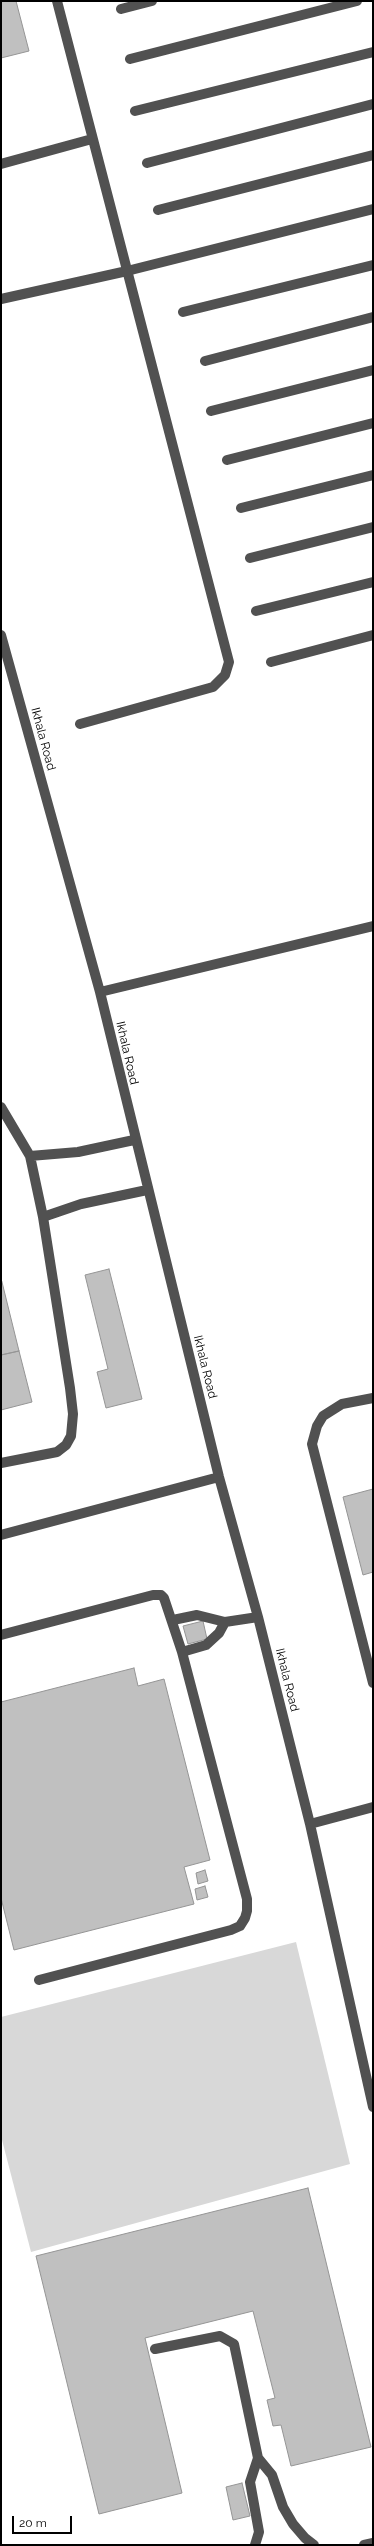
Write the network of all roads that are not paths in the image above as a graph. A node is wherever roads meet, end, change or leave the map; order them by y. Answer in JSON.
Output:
{"nodes":[{"id":1,"x":57,"y":1,"type":"edge"},
{"id":2,"x":152,"y":1,"type":"edge"},
{"id":3,"x":357,"y":1,"type":"edge"},
{"id":4,"x":121,"y":9,"type":"dead end"},
{"id":5,"x":373,"y":52,"type":"edge"},
{"id":6,"x":130,"y":59,"type":"dead end"},
{"id":7,"x":373,"y":104,"type":"edge"},
{"id":8,"x":135,"y":111,"type":"dead end"},
{"id":9,"x":92,"y":139,"type":"junction"},
{"id":10,"x":373,"y":154,"type":"edge"},
{"id":11,"x":1,"y":164,"type":"edge"},
{"id":12,"x":146,"y":164,"type":"dead end"},
{"id":13,"x":373,"y":209,"type":"edge"},
{"id":14,"x":158,"y":210,"type":"dead end"},
{"id":15,"x":373,"y":265,"type":"edge"},
{"id":16,"x":127,"y":271,"type":"junction"},
{"id":17,"x":1,"y":299,"type":"edge"},
{"id":18,"x":183,"y":312,"type":"dead end"},
{"id":19,"x":373,"y":317,"type":"edge"},
{"id":20,"x":205,"y":361,"type":"dead end"},
{"id":21,"x":373,"y":370,"type":"edge"},
{"id":22,"x":211,"y":411,"type":"dead end"},
{"id":23,"x":373,"y":423,"type":"edge"},
{"id":24,"x":227,"y":460,"type":"dead end"},
{"id":25,"x":373,"y":475,"type":"edge"},
{"id":26,"x":241,"y":508,"type":"dead end"},
{"id":27,"x":373,"y":527,"type":"edge"},
{"id":28,"x":250,"y":558,"type":"dead end"},
{"id":29,"x":373,"y":582,"type":"edge"},
{"id":30,"x":256,"y":611,"type":"dead end"},
{"id":31,"x":1,"y":635,"type":"edge"},
{"id":32,"x":373,"y":636,"type":"edge"},
{"id":33,"x":272,"y":662,"type":"dead end"},
{"id":34,"x":80,"y":724,"type":"dead end"},
{"id":35,"x":373,"y":926,"type":"edge"},
{"id":36,"x":100,"y":992,"type":"junction"},
{"id":37,"x":1,"y":1107,"type":"edge"},
{"id":38,"x":134,"y":1140,"type":"junction"},
{"id":39,"x":30,"y":1156,"type":"junction"},
{"id":40,"x":147,"y":1190,"type":"junction"},
{"id":41,"x":43,"y":1217,"type":"junction"},
{"id":42,"x":373,"y":1398,"type":"edge"},
{"id":43,"x":1,"y":1464,"type":"edge"},
{"id":44,"x":218,"y":1477,"type":"junction"},
{"id":45,"x":1,"y":1535,"type":"edge"},
{"id":46,"x":258,"y":1617,"type":"junction"},
{"id":47,"x":173,"y":1620,"type":"junction"},
{"id":48,"x":224,"y":1622,"type":"junction"},
{"id":49,"x":1,"y":1635,"type":"edge"},
{"id":50,"x":182,"y":1652,"type":"junction"},
{"id":51,"x":373,"y":1684,"type":"edge"},
{"id":52,"x":373,"y":1807,"type":"edge"},
{"id":53,"x":310,"y":1824,"type":"junction"},
{"id":54,"x":39,"y":1980,"type":"dead end"},
{"id":55,"x":373,"y":2108,"type":"edge"},
{"id":56,"x":155,"y":2349,"type":"dead end"},
{"id":57,"x":258,"y":2458,"type":"junction"},
{"id":58,"x":255,"y":2545,"type":"edge"},
{"id":59,"x":314,"y":2545,"type":"edge"}],
"edges":[{"from":1,"to":9,"type":"lane"},
{"from":2,"to":4,"type":"lane"},
{"from":3,"to":6,"type":"lane"},
{"from":5,"to":8,"type":"lane"},
{"from":7,"to":12,"type":"lane"},
{"from":9,"to":11,"type":"lane"},
{"from":9,"to":16,"type":"lane"},
{"from":10,"to":14,"type":"lane"},
{"from":13,"to":16,"type":"lane"},
{"from":15,"to":18,"type":"lane"},
{"from":16,"to":17,"type":"lane"},
{"from":16,"to":34,"type":"lane"},
{"from":19,"to":20,"type":"lane"},
{"from":21,"to":22,"type":"lane"},
{"from":23,"to":24,"type":"lane"},
{"from":25,"to":26,"type":"lane"},
{"from":27,"to":28,"type":"lane"},
{"from":29,"to":30,"type":"lane"},
{"from":31,"to":36,"type":"lane","name":"Ikhala Road"},
{"from":32,"to":33,"type":"lane"},
{"from":35,"to":36,"type":"lane"},
{"from":36,"to":38,"type":"lane","name":"Ikhala Road"},
{"from":37,"to":39,"type":"lane"},
{"from":38,"to":39,"type":"lane"},
{"from":38,"to":40,"type":"lane","name":"Ikhala Road"},
{"from":39,"to":41,"type":"lane"},
{"from":40,"to":41,"type":"lane"},
{"from":40,"to":44,"type":"lane","name":"Ikhala Road"},
{"from":41,"to":43,"type":"lane"},
{"from":42,"to":51,"type":"lane"},
{"from":44,"to":45,"type":"lane"},
{"from":44,"to":46,"type":"lane","name":"Ikhala Road"},
{"from":46,"to":48,"type":"lane"},
{"from":46,"to":53,"type":"lane","name":"Ikhala Road"},
{"from":47,"to":48,"type":"lane"},
{"from":47,"to":49,"type":"lane"},
{"from":47,"to":50,"type":"lane"},
{"from":48,"to":50,"type":"lane"},
{"from":50,"to":54,"type":"lane"},
{"from":52,"to":53,"type":"lane"},
{"from":53,"to":55,"type":"lane","name":"Ikhala Road"},
{"from":56,"to":57,"type":"lane"},
{"from":57,"to":58,"type":"lane"},
{"from":57,"to":59,"type":"lane"}]}
